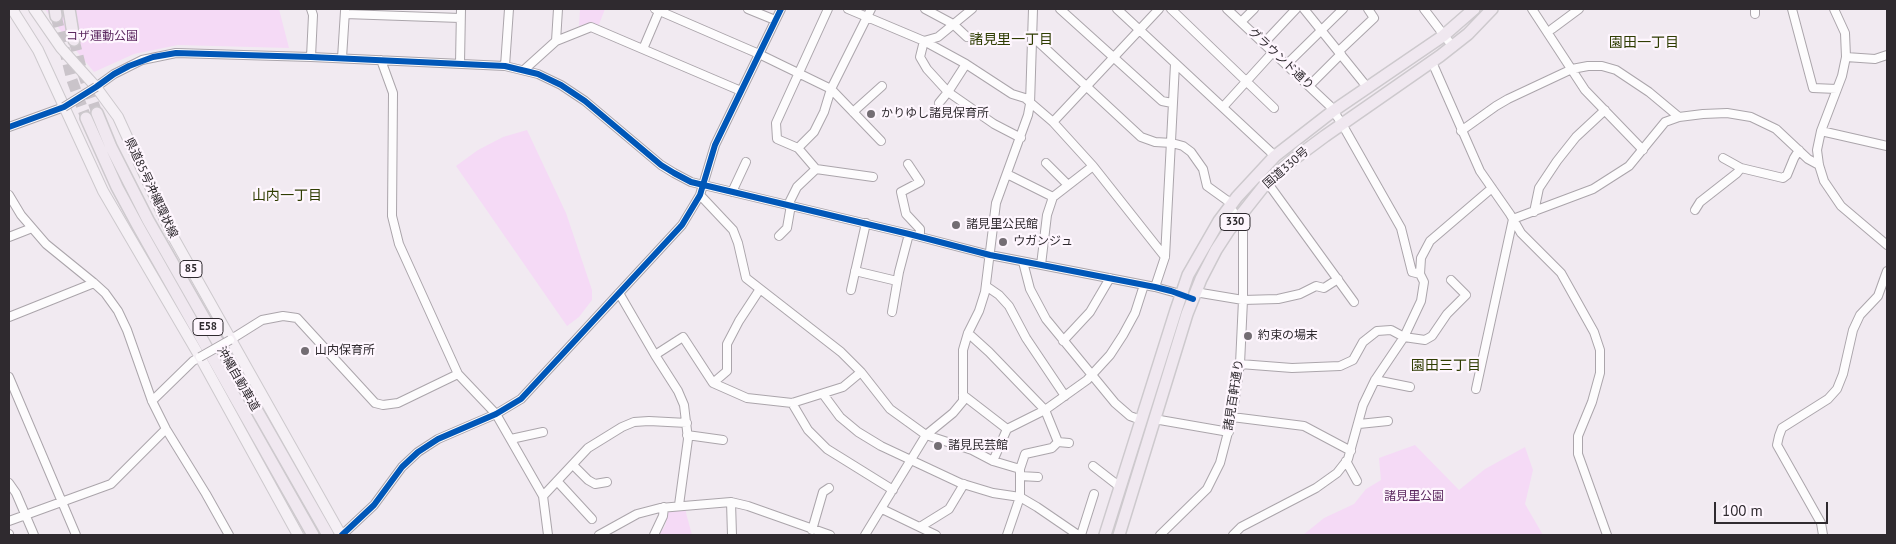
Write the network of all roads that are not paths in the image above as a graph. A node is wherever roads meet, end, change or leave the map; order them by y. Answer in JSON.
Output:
{"nodes":[{"id":1,"x":12,"y":9,"type":"edge"},
{"id":2,"x":34,"y":9,"type":"edge"},
{"id":3,"x":69,"y":9,"type":"edge"},
{"id":4,"x":311,"y":9,"type":"edge"},
{"id":5,"x":461,"y":9,"type":"edge"},
{"id":6,"x":509,"y":9,"type":"edge"},
{"id":7,"x":558,"y":9,"type":"edge"},
{"id":8,"x":658,"y":9,"type":"edge"},
{"id":9,"x":748,"y":9,"type":"edge"},
{"id":10,"x":781,"y":9,"type":"edge"},
{"id":11,"x":828,"y":9,"type":"edge"},
{"id":12,"x":848,"y":9,"type":"edge"},
{"id":13,"x":871,"y":9,"type":"edge"},
{"id":14,"x":925,"y":9,"type":"edge"},
{"id":15,"x":972,"y":9,"type":"edge"},
{"id":16,"x":1033,"y":9,"type":"edge"},
{"id":17,"x":1060,"y":9,"type":"edge"},
{"id":18,"x":1117,"y":9,"type":"edge"},
{"id":19,"x":1159,"y":9,"type":"edge"},
{"id":20,"x":1171,"y":9,"type":"edge"},
{"id":21,"x":1227,"y":9,"type":"edge"},
{"id":22,"x":1254,"y":9,"type":"edge"},
{"id":23,"x":1296,"y":9,"type":"edge"},
{"id":24,"x":1304,"y":9,"type":"edge"},
{"id":25,"x":1343,"y":9,"type":"edge"},
{"id":26,"x":1368,"y":9,"type":"edge"},
{"id":27,"x":1424,"y":9,"type":"edge"},
{"id":28,"x":1474,"y":9,"type":"edge"},
{"id":29,"x":1492,"y":9,"type":"edge"},
{"id":30,"x":1532,"y":9,"type":"edge"},
{"id":31,"x":1579,"y":9,"type":"edge"},
{"id":32,"x":1792,"y":9,"type":"edge"},
{"id":33,"x":1834,"y":9,"type":"edge"},
{"id":34,"x":345,"y":11,"type":"edge"},
{"id":35,"x":460,"y":18,"type":"junction"},
{"id":36,"x":867,"y":18,"type":"junction"},
{"id":37,"x":775,"y":20,"type":"junction"},
{"id":38,"x":1241,"y":22,"type":"junction"},
{"id":39,"x":953,"y":24,"type":"junction"},
{"id":40,"x":1322,"y":29,"type":"junction"},
{"id":41,"x":1552,"y":29,"type":"dead end"},
{"id":42,"x":1139,"y":30,"type":"junction"},
{"id":43,"x":967,"y":36,"type":"dead end"},
{"id":44,"x":1032,"y":36,"type":"junction"},
{"id":45,"x":1443,"y":36,"type":"junction"},
{"id":46,"x":74,"y":40,"type":"tunnel mouth"},
{"id":47,"x":556,"y":41,"type":"junction"},
{"id":48,"x":924,"y":41,"type":"junction"},
{"id":49,"x":1264,"y":44,"type":"junction"},
{"id":50,"x":1452,"y":47,"type":"junction"},
{"id":51,"x":643,"y":49,"type":"junction"},
{"id":52,"x":1274,"y":52,"type":"junction"},
{"id":53,"x":1340,"y":52,"type":"junction"},
{"id":54,"x":759,"y":54,"type":"junction"},
{"id":55,"x":1887,"y":55,"type":"edge"},
{"id":56,"x":311,"y":56,"type":"junction"},
{"id":57,"x":1112,"y":57,"type":"junction"},
{"id":58,"x":1846,"y":57,"type":"junction"},
{"id":59,"x":342,"y":58,"type":"junction"},
{"id":60,"x":382,"y":60,"type":"junction"},
{"id":61,"x":1432,"y":62,"type":"junction"},
{"id":62,"x":460,"y":63,"type":"junction"},
{"id":63,"x":966,"y":64,"type":"junction"},
{"id":64,"x":1175,"y":64,"type":"junction"},
{"id":65,"x":1288,"y":64,"type":"junction"},
{"id":66,"x":505,"y":66,"type":"junction"},
{"id":67,"x":1572,"y":69,"type":"junction"},
{"id":68,"x":525,"y":70,"type":"junction"},
{"id":69,"x":797,"y":72,"type":"junction"},
{"id":70,"x":1247,"y":81,"type":"junction"},
{"id":71,"x":882,"y":86,"type":"dead end"},
{"id":72,"x":1087,"y":86,"type":"junction"},
{"id":73,"x":1309,"y":86,"type":"junction"},
{"id":74,"x":96,"y":87,"type":"junction"},
{"id":75,"x":1367,"y":87,"type":"junction"},
{"id":76,"x":831,"y":89,"type":"junction"},
{"id":77,"x":1837,"y":90,"type":"junction"},
{"id":78,"x":741,"y":91,"type":"junction"},
{"id":79,"x":948,"y":92,"type":"junction"},
{"id":80,"x":939,"y":103,"type":"dead end"},
{"id":81,"x":1172,"y":103,"type":"junction"},
{"id":82,"x":1030,"y":104,"type":"junction"},
{"id":83,"x":64,"y":107,"type":"junction"},
{"id":84,"x":1223,"y":107,"type":"junction"},
{"id":85,"x":1274,"y":108,"type":"dead end"},
{"id":86,"x":1605,"y":110,"type":"junction"},
{"id":87,"x":1333,"y":111,"type":"junction"},
{"id":88,"x":852,"y":112,"type":"junction"},
{"id":89,"x":97,"y":113,"type":"tunnel mouth"},
{"id":90,"x":1679,"y":117,"type":"junction"},
{"id":91,"x":86,"y":118,"type":"tunnel mouth"},
{"id":92,"x":1053,"y":122,"type":"junction"},
{"id":93,"x":1342,"y":124,"type":"junction"},
{"id":94,"x":9,"y":127,"type":"edge"},
{"id":95,"x":1462,"y":131,"type":"junction"},
{"id":96,"x":1821,"y":131,"type":"junction"},
{"id":97,"x":1020,"y":138,"type":"junction"},
{"id":98,"x":881,"y":141,"type":"dead end"},
{"id":99,"x":1172,"y":143,"type":"junction"},
{"id":100,"x":1887,"y":146,"type":"edge"},
{"id":101,"x":798,"y":148,"type":"junction"},
{"id":102,"x":1643,"y":150,"type":"junction"},
{"id":103,"x":1798,"y":150,"type":"junction"},
{"id":104,"x":1275,"y":156,"type":"junction"},
{"id":105,"x":1724,"y":158,"type":"dead end"},
{"id":106,"x":746,"y":162,"type":"dead end"},
{"id":107,"x":1046,"y":163,"type":"dead end"},
{"id":108,"x":908,"y":164,"type":"dead end"},
{"id":109,"x":1819,"y":165,"type":"junction"},
{"id":110,"x":1093,"y":166,"type":"junction"},
{"id":111,"x":1741,"y":168,"type":"junction"},
{"id":112,"x":816,"y":169,"type":"junction"},
{"id":113,"x":1007,"y":174,"type":"junction"},
{"id":114,"x":873,"y":177,"type":"dead end"},
{"id":115,"x":1267,"y":182,"type":"junction"},
{"id":116,"x":703,"y":185,"type":"junction"},
{"id":117,"x":1068,"y":185,"type":"junction"},
{"id":118,"x":1492,"y":188,"type":"junction"},
{"id":119,"x":732,"y":192,"type":"junction"},
{"id":120,"x":9,"y":195,"type":"edge"},
{"id":121,"x":700,"y":195,"type":"junction"},
{"id":122,"x":1053,"y":197,"type":"junction"},
{"id":123,"x":790,"y":205,"type":"junction"},
{"id":124,"x":1230,"y":206,"type":"junction"},
{"id":125,"x":1696,"y":210,"type":"dead end"},
{"id":126,"x":1534,"y":212,"type":"junction"},
{"id":127,"x":1240,"y":217,"type":"junction"},
{"id":128,"x":1513,"y":219,"type":"junction"},
{"id":129,"x":866,"y":224,"type":"junction"},
{"id":130,"x":32,"y":228,"type":"junction"},
{"id":131,"x":909,"y":234,"type":"junction"},
{"id":132,"x":779,"y":236,"type":"dead end"},
{"id":133,"x":920,"y":236,"type":"junction"},
{"id":134,"x":9,"y":237,"type":"edge"},
{"id":135,"x":1887,"y":245,"type":"edge"},
{"id":136,"x":990,"y":255,"type":"junction"},
{"id":137,"x":1165,"y":257,"type":"junction"},
{"id":138,"x":1023,"y":262,"type":"junction"},
{"id":139,"x":1041,"y":265,"type":"junction"},
{"id":140,"x":855,"y":271,"type":"junction"},
{"id":141,"x":1887,"y":271,"type":"edge"},
{"id":142,"x":1420,"y":274,"type":"junction"},
{"id":143,"x":1110,"y":278,"type":"junction"},
{"id":144,"x":1338,"y":279,"type":"junction"},
{"id":145,"x":897,"y":280,"type":"junction"},
{"id":146,"x":1451,"y":280,"type":"dead end"},
{"id":147,"x":94,"y":283,"type":"junction"},
{"id":148,"x":1144,"y":285,"type":"junction"},
{"id":149,"x":986,"y":286,"type":"junction"},
{"id":150,"x":1155,"y":287,"type":"junction"},
{"id":151,"x":760,"y":289,"type":"junction"},
{"id":152,"x":850,"y":290,"type":"dead end"},
{"id":153,"x":618,"y":293,"type":"junction"},
{"id":154,"x":1181,"y":294,"type":"junction"},
{"id":155,"x":1194,"y":296,"type":"junction"},
{"id":156,"x":1243,"y":300,"type":"junction"},
{"id":157,"x":1354,"y":302,"type":"dead end"},
{"id":158,"x":892,"y":312,"type":"dead end"},
{"id":159,"x":9,"y":317,"type":"edge"},
{"id":160,"x":968,"y":333,"type":"junction"},
{"id":161,"x":1404,"y":337,"type":"junction"},
{"id":162,"x":230,"y":340,"type":"junction"},
{"id":163,"x":1063,"y":341,"type":"junction"},
{"id":164,"x":656,"y":355,"type":"junction"},
{"id":165,"x":200,"y":357,"type":"junction"},
{"id":166,"x":1240,"y":364,"type":"junction"},
{"id":167,"x":861,"y":372,"type":"junction"},
{"id":168,"x":458,"y":374,"type":"junction"},
{"id":169,"x":1091,"y":375,"type":"junction"},
{"id":170,"x":9,"y":378,"type":"edge"},
{"id":171,"x":1376,"y":380,"type":"junction"},
{"id":172,"x":713,"y":383,"type":"junction"},
{"id":173,"x":1410,"y":387,"type":"dead end"},
{"id":174,"x":1476,"y":389,"type":"dead end"},
{"id":175,"x":823,"y":394,"type":"junction"},
{"id":176,"x":963,"y":395,"type":"junction"},
{"id":177,"x":1065,"y":396,"type":"junction"},
{"id":178,"x":152,"y":401,"type":"junction"},
{"id":179,"x":792,"y":403,"type":"junction"},
{"id":180,"x":1045,"y":410,"type":"junction"},
{"id":181,"x":496,"y":414,"type":"junction"},
{"id":182,"x":1232,"y":417,"type":"junction"},
{"id":183,"x":1154,"y":419,"type":"junction"},
{"id":184,"x":1140,"y":420,"type":"junction"},
{"id":185,"x":1388,"y":421,"type":"dead end"},
{"id":186,"x":687,"y":423,"type":"junction"},
{"id":187,"x":1359,"y":424,"type":"junction"},
{"id":188,"x":166,"y":429,"type":"junction"},
{"id":189,"x":1007,"y":429,"type":"junction"},
{"id":190,"x":543,"y":432,"type":"dead end"},
{"id":191,"x":1229,"y":432,"type":"junction"},
{"id":192,"x":688,"y":435,"type":"junction"},
{"id":193,"x":926,"y":435,"type":"junction"},
{"id":194,"x":511,"y":439,"type":"junction"},
{"id":195,"x":723,"y":440,"type":"dead end"},
{"id":196,"x":1058,"y":442,"type":"junction"},
{"id":197,"x":1069,"y":444,"type":"dead end"},
{"id":198,"x":1350,"y":451,"type":"junction"},
{"id":199,"x":911,"y":461,"type":"junction"},
{"id":200,"x":993,"y":461,"type":"junction"},
{"id":201,"x":1346,"y":461,"type":"junction"},
{"id":202,"x":573,"y":465,"type":"junction"},
{"id":203,"x":1093,"y":466,"type":"dead end"},
{"id":204,"x":1020,"y":472,"type":"junction"},
{"id":205,"x":1038,"y":477,"type":"dead end"},
{"id":206,"x":1357,"y":480,"type":"dead end"},
{"id":207,"x":557,"y":481,"type":"junction"},
{"id":208,"x":9,"y":482,"type":"edge"},
{"id":209,"x":607,"y":482,"type":"dead end"},
{"id":210,"x":964,"y":484,"type":"junction"},
{"id":211,"x":1120,"y":486,"type":"junction"},
{"id":212,"x":829,"y":488,"type":"dead end"},
{"id":213,"x":893,"y":490,"type":"junction"},
{"id":214,"x":1094,"y":494,"type":"dead end"},
{"id":215,"x":543,"y":496,"type":"junction"},
{"id":216,"x":1020,"y":497,"type":"junction"},
{"id":217,"x":62,"y":502,"type":"junction"},
{"id":218,"x":731,"y":502,"type":"junction"},
{"id":219,"x":680,"y":505,"type":"junction"},
{"id":220,"x":664,"y":507,"type":"junction"},
{"id":221,"x":882,"y":509,"type":"junction"},
{"id":222,"x":26,"y":515,"type":"junction"},
{"id":223,"x":592,"y":519,"type":"dead end"},
{"id":224,"x":9,"y":521,"type":"edge"},
{"id":225,"x":920,"y":526,"type":"junction"},
{"id":226,"x":812,"y":530,"type":"junction"},
{"id":227,"x":824,"y":534,"type":"edge"},
{"id":228,"x":34,"y":535,"type":"edge"},
{"id":229,"x":76,"y":535,"type":"edge"},
{"id":230,"x":229,"y":535,"type":"edge"},
{"id":231,"x":298,"y":535,"type":"edge"},
{"id":232,"x":313,"y":535,"type":"edge"},
{"id":233,"x":328,"y":535,"type":"edge"},
{"id":234,"x":341,"y":535,"type":"edge"},
{"id":235,"x":548,"y":535,"type":"edge"},
{"id":236,"x":599,"y":535,"type":"edge"},
{"id":237,"x":654,"y":535,"type":"edge"},
{"id":238,"x":732,"y":535,"type":"edge"},
{"id":239,"x":865,"y":535,"type":"edge"},
{"id":240,"x":936,"y":535,"type":"edge"},
{"id":241,"x":1007,"y":535,"type":"edge"},
{"id":242,"x":1079,"y":535,"type":"edge"},
{"id":243,"x":1104,"y":535,"type":"edge"},
{"id":244,"x":1119,"y":535,"type":"edge"},
{"id":245,"x":1160,"y":535,"type":"edge"},
{"id":246,"x":1233,"y":535,"type":"edge"},
{"id":247,"x":1607,"y":535,"type":"edge"},
{"id":248,"x":1823,"y":535,"type":"edge"}],
"edges":[{"from":1,"to":83,"type":"main road"},
{"from":2,"to":74,"type":"main road","name":"県道85号沖縄環状線","number":"85"},
{"from":3,"to":46,"type":"highway"},
{"from":4,"to":56,"type":"street"},
{"from":5,"to":35,"type":"street"},
{"from":6,"to":66,"type":"street"},
{"from":7,"to":47,"type":"street"},
{"from":8,"to":51,"type":"street"},
{"from":8,"to":54,"type":"street"},
{"from":9,"to":37,"type":"street"},
{"from":10,"to":37,"type":"street"},
{"from":11,"to":69,"type":"street"},
{"from":12,"to":36,"type":"street"},
{"from":13,"to":36,"type":"street"},
{"from":14,"to":39,"type":"street"},
{"from":15,"to":39,"type":"street"},
{"from":16,"to":44,"type":"street"},
{"from":17,"to":57,"type":"street"},
{"from":18,"to":42,"type":"street"},
{"from":19,"to":42,"type":"street"},
{"from":20,"to":70,"type":"street"},
{"from":21,"to":38,"type":"street","name":"グラウンド通り"},
{"from":22,"to":38,"type":"street"},
{"from":23,"to":49,"type":"street"},
{"from":24,"to":40,"type":"street"},
{"from":25,"to":40,"type":"street"},
{"from":26,"to":53,"type":"street"},
{"from":27,"to":45,"type":"street"},
{"from":28,"to":45,"type":"highway","name":"国道330号","number":"330"},
{"from":29,"to":50,"type":"highway","name":"国道330号","number":"330"},
{"from":30,"to":67,"type":"street"},
{"from":31,"to":41,"type":"street"},
{"from":32,"to":77,"type":"street"},
{"from":33,"to":58,"type":"street"},
{"from":34,"to":35,"type":"street"},
{"from":34,"to":59,"type":"street"},
{"from":35,"to":62,"type":"street"},
{"from":36,"to":48,"type":"street"},
{"from":36,"to":76,"type":"street"},
{"from":37,"to":54,"type":"street"},
{"from":38,"to":49,"type":"street","name":"グラウンド通り"},
{"from":39,"to":43,"type":"street"},
{"from":39,"to":48,"type":"street"},
{"from":40,"to":53,"type":"street"},
{"from":40,"to":65,"type":"street"},
{"from":42,"to":57,"type":"street"},
{"from":42,"to":64,"type":"street"},
{"from":44,"to":72,"type":"street"},
{"from":44,"to":82,"type":"street"},
{"from":45,"to":50,"type":"street"},
{"from":45,"to":75,"type":"highway","name":"国道330号","number":"330"},
{"from":47,"to":51,"type":"street"},
{"from":47,"to":68,"type":"street"},
{"from":48,"to":63,"type":"street"},
{"from":48,"to":79,"type":"street"},
{"from":49,"to":52,"type":"street","name":"グラウンド通り"},
{"from":50,"to":61,"type":"highway","name":"国道330号","number":"330"},
{"from":51,"to":78,"type":"street"},
{"from":52,"to":65,"type":"street","name":"グラウンド通り"},
{"from":52,"to":70,"type":"street"},
{"from":53,"to":73,"type":"street"},
{"from":53,"to":75,"type":"street"},
{"from":54,"to":69,"type":"street"},
{"from":54,"to":78,"type":"street"},
{"from":55,"to":58,"type":"street"},
{"from":56,"to":59,"type":"street"},
{"from":56,"to":74,"type":"street"},
{"from":57,"to":72,"type":"street"},
{"from":57,"to":81,"type":"street"},
{"from":58,"to":77,"type":"street"},
{"from":59,"to":60,"type":"street"},
{"from":60,"to":62,"type":"street"},
{"from":60,"to":168,"type":"street"},
{"from":61,"to":93,"type":"highway","name":"国道330号","number":"330"},
{"from":61,"to":95,"type":"street"},
{"from":62,"to":66,"type":"street"},
{"from":63,"to":79,"type":"street"},
{"from":63,"to":82,"type":"street"},
{"from":64,"to":81,"type":"street"},
{"from":64,"to":84,"type":"street"},
{"from":65,"to":73,"type":"street","name":"グラウンド通り"},
{"from":66,"to":68,"type":"street"},
{"from":67,"to":86,"type":"street"},
{"from":67,"to":90,"type":"street"},
{"from":67,"to":95,"type":"street"},
{"from":68,"to":116,"type":"street"},
{"from":69,"to":76,"type":"street"},
{"from":69,"to":101,"type":"street"},
{"from":70,"to":84,"type":"street"},
{"from":70,"to":85,"type":"street"},
{"from":71,"to":88,"type":"street"},
{"from":72,"to":92,"type":"street"},
{"from":72,"to":99,"type":"street"},
{"from":73,"to":87,"type":"street","name":"グラウンド通り"},
{"from":74,"to":83,"type":"street","bridge":true},
{"from":74,"to":162,"type":"main road","name":"県道85号沖縄環状線","number":"85"},
{"from":75,"to":87,"type":"highway","name":"国道330号","number":"330"},
{"from":76,"to":88,"type":"street"},
{"from":76,"to":101,"type":"street"},
{"from":77,"to":96,"type":"street"},
{"from":78,"to":116,"type":"street"},
{"from":79,"to":80,"type":"street"},
{"from":79,"to":97,"type":"street"},
{"from":81,"to":99,"type":"street"},
{"from":82,"to":92,"type":"street"},
{"from":82,"to":97,"type":"street"},
{"from":83,"to":94,"type":"street"},
{"from":83,"to":165,"type":"main road"},
{"from":84,"to":104,"type":"street"},
{"from":86,"to":102,"type":"street"},
{"from":86,"to":126,"type":"street"},
{"from":87,"to":93,"type":"street","name":"グラウンド通り"},
{"from":87,"to":104,"type":"highway","name":"国道330号","number":"330"},
{"from":88,"to":98,"type":"street"},
{"from":89,"to":233,"type":"highway","name":"沖縄自動車道","number":"E58"},
{"from":90,"to":102,"type":"street"},
{"from":90,"to":103,"type":"street"},
{"from":91,"to":232,"type":"highway","name":"沖縄自動車道","number":"E58"},
{"from":92,"to":110,"type":"street"},
{"from":93,"to":115,"type":"highway","name":"国道330号","number":"330"},
{"from":93,"to":142,"type":"street","name":"グラウンド通り"},
{"from":95,"to":118,"type":"street"},
{"from":96,"to":100,"type":"street"},
{"from":96,"to":109,"type":"street"},
{"from":97,"to":113,"type":"street"},
{"from":99,"to":124,"type":"street"},
{"from":99,"to":137,"type":"street"},
{"from":101,"to":112,"type":"street"},
{"from":102,"to":126,"type":"street"},
{"from":103,"to":109,"type":"street"},
{"from":103,"to":111,"type":"street"},
{"from":104,"to":124,"type":"highway","name":"国道330号","number":"330"},
{"from":105,"to":111,"type":"street"},
{"from":106,"to":119,"type":"street"},
{"from":107,"to":117,"type":"street"},
{"from":108,"to":133,"type":"street"},
{"from":109,"to":135,"type":"street"},
{"from":110,"to":117,"type":"street"},
{"from":110,"to":137,"type":"street"},
{"from":111,"to":125,"type":"street"},
{"from":112,"to":114,"type":"street"},
{"from":112,"to":123,"type":"street"},
{"from":113,"to":122,"type":"street"},
{"from":113,"to":136,"type":"street"},
{"from":115,"to":127,"type":"highway","name":"国道330号","number":"330"},
{"from":115,"to":144,"type":"street"},
{"from":116,"to":119,"type":"street"},
{"from":116,"to":121,"type":"street"},
{"from":117,"to":122,"type":"street"},
{"from":118,"to":128,"type":"street"},
{"from":118,"to":142,"type":"street"},
{"from":119,"to":123,"type":"street"},
{"from":120,"to":130,"type":"street"},
{"from":121,"to":151,"type":"street"},
{"from":121,"to":153,"type":"street"},
{"from":122,"to":139,"type":"street"},
{"from":123,"to":129,"type":"street"},
{"from":123,"to":132,"type":"street"},
{"from":124,"to":127,"type":"street"},
{"from":124,"to":154,"type":"highway","name":"国道330号","number":"330"},
{"from":126,"to":128,"type":"street"},
{"from":127,"to":155,"type":"highway","name":"国道330号","number":"330"},
{"from":127,"to":156,"type":"street","name":"諸見百軒通り"},
{"from":128,"to":174,"type":"street"},
{"from":128,"to":247,"type":"street"},
{"from":129,"to":131,"type":"street"},
{"from":129,"to":140,"type":"street"},
{"from":130,"to":134,"type":"street"},
{"from":130,"to":147,"type":"street"},
{"from":131,"to":133,"type":"street"},
{"from":131,"to":145,"type":"street"},
{"from":133,"to":136,"type":"street"},
{"from":136,"to":138,"type":"street"},
{"from":136,"to":149,"type":"street"},
{"from":137,"to":150,"type":"street"},
{"from":138,"to":139,"type":"street"},
{"from":138,"to":163,"type":"street"},
{"from":139,"to":143,"type":"street"},
{"from":140,"to":145,"type":"street"},
{"from":140,"to":152,"type":"street"},
{"from":141,"to":248,"type":"street"},
{"from":142,"to":161,"type":"street"},
{"from":143,"to":148,"type":"street"},
{"from":143,"to":163,"type":"street"},
{"from":144,"to":156,"type":"street"},
{"from":144,"to":157,"type":"street"},
{"from":145,"to":158,"type":"street"},
{"from":146,"to":161,"type":"street"},
{"from":147,"to":159,"type":"street"},
{"from":147,"to":178,"type":"street"},
{"from":148,"to":150,"type":"street"},
{"from":148,"to":169,"type":"street"},
{"from":149,"to":160,"type":"street"},
{"from":149,"to":177,"type":"street"},
{"from":150,"to":154,"type":"street"},
{"from":151,"to":167,"type":"street"},
{"from":151,"to":172,"type":"street"},
{"from":153,"to":164,"type":"street"},
{"from":153,"to":181,"type":"street"},
{"from":154,"to":155,"type":"street"},
{"from":154,"to":184,"type":"highway","name":"国道330号","number":"330"},
{"from":155,"to":156,"type":"street"},
{"from":155,"to":183,"type":"highway","name":"国道330号","number":"330"},
{"from":156,"to":166,"type":"street","name":"諸見百軒通り"},
{"from":160,"to":176,"type":"street"},
{"from":160,"to":180,"type":"street"},
{"from":161,"to":166,"type":"street"},
{"from":161,"to":171,"type":"street"},
{"from":162,"to":165,"type":"street","bridge":true},
{"from":162,"to":168,"type":"street"},
{"from":162,"to":234,"type":"main road","name":"県道85号沖縄環状線","number":"85"},
{"from":163,"to":169,"type":"street"},
{"from":164,"to":172,"type":"street"},
{"from":164,"to":186,"type":"street"},
{"from":165,"to":178,"type":"street"},
{"from":165,"to":231,"type":"main road"},
{"from":166,"to":182,"type":"street","name":"諸見百軒通り"},
{"from":167,"to":175,"type":"street"},
{"from":167,"to":193,"type":"street"},
{"from":168,"to":181,"type":"street"},
{"from":169,"to":177,"type":"street"},
{"from":169,"to":184,"type":"street"},
{"from":170,"to":217,"type":"street"},
{"from":171,"to":173,"type":"street"},
{"from":171,"to":187,"type":"street"},
{"from":172,"to":179,"type":"street"},
{"from":175,"to":179,"type":"street"},
{"from":175,"to":199,"type":"street"},
{"from":176,"to":189,"type":"street"},
{"from":176,"to":193,"type":"street"},
{"from":177,"to":180,"type":"street"},
{"from":178,"to":188,"type":"street"},
{"from":179,"to":213,"type":"street"},
{"from":180,"to":189,"type":"street"},
{"from":180,"to":196,"type":"street"},
{"from":181,"to":194,"type":"street"},
{"from":181,"to":234,"type":"street"},
{"from":182,"to":191,"type":"street","name":"諸見百軒通り"},
{"from":182,"to":198,"type":"street"},
{"from":183,"to":191,"type":"street"},
{"from":183,"to":244,"type":"highway","name":"国道330号","number":"330"},
{"from":184,"to":211,"type":"highway","name":"国道330号","number":"330"},
{"from":185,"to":187,"type":"street"},
{"from":186,"to":192,"type":"street"},
{"from":186,"to":202,"type":"street"},
{"from":187,"to":198,"type":"street"},
{"from":188,"to":217,"type":"street"},
{"from":188,"to":230,"type":"street"},
{"from":189,"to":200,"type":"street"},
{"from":190,"to":194,"type":"street"},
{"from":191,"to":245,"type":"street","name":"諸見百軒通り"},
{"from":192,"to":195,"type":"street"},
{"from":192,"to":219,"type":"street"},
{"from":193,"to":199,"type":"street"},
{"from":193,"to":200,"type":"street"},
{"from":194,"to":215,"type":"street"},
{"from":196,"to":197,"type":"street"},
{"from":196,"to":204,"type":"street"},
{"from":198,"to":201,"type":"street"},
{"from":199,"to":210,"type":"street"},
{"from":199,"to":213,"type":"street"},
{"from":200,"to":204,"type":"street"},
{"from":201,"to":206,"type":"street"},
{"from":201,"to":246,"type":"street"},
{"from":202,"to":207,"type":"street"},
{"from":202,"to":209,"type":"street"},
{"from":203,"to":211,"type":"street"},
{"from":204,"to":205,"type":"street"},
{"from":204,"to":216,"type":"street"},
{"from":207,"to":215,"type":"street"},
{"from":207,"to":223,"type":"street"},
{"from":208,"to":222,"type":"street"},
{"from":210,"to":216,"type":"street"},
{"from":210,"to":225,"type":"street"},
{"from":211,"to":243,"type":"highway","name":"国道330号","number":"330"},
{"from":212,"to":226,"type":"street"},
{"from":213,"to":221,"type":"street"},
{"from":214,"to":242,"type":"street"},
{"from":215,"to":235,"type":"street"},
{"from":216,"to":241,"type":"street"},
{"from":216,"to":242,"type":"street"},
{"from":217,"to":222,"type":"street"},
{"from":217,"to":229,"type":"street"},
{"from":218,"to":219,"type":"street"},
{"from":218,"to":226,"type":"street"},
{"from":218,"to":238,"type":"street"},
{"from":219,"to":220,"type":"street"},
{"from":220,"to":236,"type":"street"},
{"from":220,"to":237,"type":"street"},
{"from":221,"to":225,"type":"street"},
{"from":221,"to":239,"type":"street"},
{"from":222,"to":224,"type":"street"},
{"from":222,"to":228,"type":"street"},
{"from":225,"to":240,"type":"street"},
{"from":226,"to":227,"type":"street"}]}
